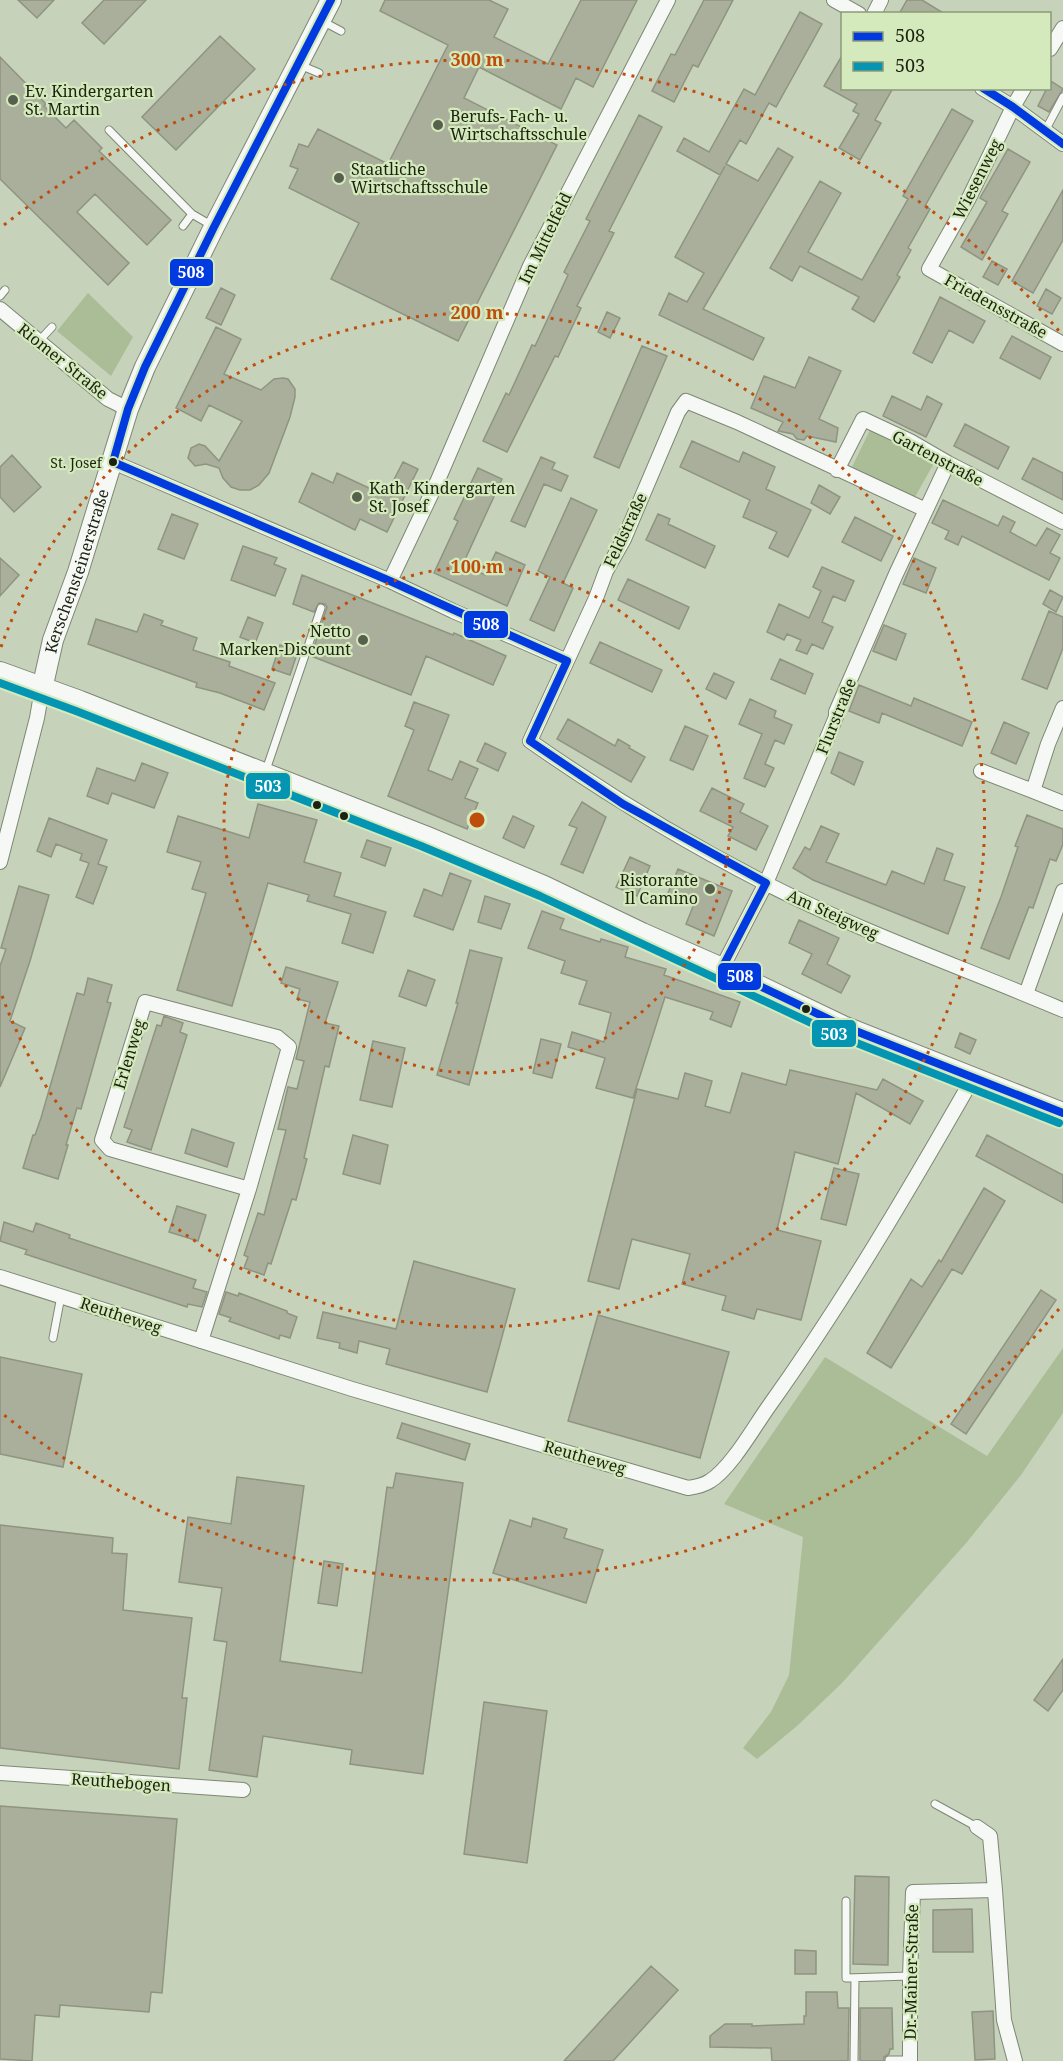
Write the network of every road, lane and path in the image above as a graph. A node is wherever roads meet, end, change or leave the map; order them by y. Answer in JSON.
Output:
{"nodes":[{"id":1,"x":331,"y":0,"type":"edge"},
{"id":2,"x":668,"y":0,"type":"edge"},
{"id":3,"x":834,"y":0,"type":"edge"},
{"id":4,"x":855,"y":12,"type":"edge"},
{"id":5,"x":321,"y":20,"type":"junction"},
{"id":6,"x":1063,"y":28,"type":"edge"},
{"id":7,"x":341,"y":31,"type":"dead end"},
{"id":8,"x":1051,"y":47,"type":"edge"},
{"id":9,"x":298,"y":63,"type":"junction"},
{"id":10,"x":319,"y":74,"type":"dead end"},
{"id":11,"x":985,"y":90,"type":"edge"},
{"id":12,"x":1023,"y":90,"type":"edge"},
{"id":13,"x":1063,"y":97,"type":"edge"},
{"id":14,"x":1013,"y":106,"type":"junction"},
{"id":15,"x":109,"y":130,"type":"dead end"},
{"id":16,"x":1046,"y":131,"type":"junction"},
{"id":17,"x":1063,"y":144,"type":"edge"},
{"id":18,"x":192,"y":214,"type":"junction"},
{"id":19,"x":183,"y":226,"type":"dead end"},
{"id":20,"x":213,"y":227,"type":"junction"},
{"id":21,"x":929,"y":269,"type":"joint"},
{"id":22,"x":0,"y":309,"type":"edge"},
{"id":23,"x":51,"y":327,"type":"dead end"},
{"id":24,"x":39,"y":341,"type":"junction"},
{"id":25,"x":1063,"y":344,"type":"edge"},
{"id":26,"x":128,"y":409,"type":"junction"},
{"id":27,"x":113,"y":462,"type":"junction"},
{"id":28,"x":948,"y":464,"type":"junction"},
{"id":29,"x":837,"y":470,"type":"junction"},
{"id":30,"x":926,"y":510,"type":"junction"},
{"id":31,"x":1063,"y":522,"type":"edge"},
{"id":32,"x":390,"y":581,"type":"junction"},
{"id":33,"x":321,"y":608,"type":"dead end"},
{"id":34,"x":567,"y":661,"type":"junction"},
{"id":35,"x":0,"y":672,"type":"edge"},
{"id":36,"x":42,"y":689,"type":"junction"},
{"id":37,"x":1063,"y":708,"type":"edge"},
{"id":38,"x":981,"y":771,"type":"dead end"},
{"id":39,"x":265,"y":775,"type":"junction"},
{"id":40,"x":1033,"y":791,"type":"junction"},
{"id":41,"x":1063,"y":803,"type":"edge"},
{"id":42,"x":2,"y":847,"type":"edge"},
{"id":43,"x":0,"y":862,"type":"edge"},
{"id":44,"x":766,"y":883,"type":"junction"},
{"id":45,"x":1063,"y":891,"type":"edge"},
{"id":46,"x":722,"y":968,"type":"junction"},
{"id":47,"x":1026,"y":994,"type":"junction"},
{"id":48,"x":1063,"y":1010,"type":"edge"},
{"id":49,"x":974,"y":1078,"type":"junction"},
{"id":50,"x":1063,"y":1113,"type":"edge"},
{"id":51,"x":249,"y":1189,"type":"junction"},
{"id":52,"x":0,"y":1277,"type":"edge"},
{"id":53,"x":61,"y":1296,"type":"junction"},
{"id":54,"x":53,"y":1338,"type":"dead end"},
{"id":55,"x":201,"y":1341,"type":"junction"},
{"id":56,"x":0,"y":1773,"type":"edge"},
{"id":57,"x":243,"y":1790,"type":"dead end"},
{"id":58,"x":935,"y":1804,"type":"dead end"},
{"id":59,"x":977,"y":1827,"type":"joint"},
{"id":60,"x":994,"y":1890,"type":"junction"},
{"id":61,"x":846,"y":1901,"type":"dead end"},
{"id":62,"x":910,"y":1976,"type":"junction"},
{"id":63,"x":855,"y":1978,"type":"junction"},
{"id":64,"x":889,"y":2060,"type":"edge"},
{"id":65,"x":854,"y":2061,"type":"edge"},
{"id":66,"x":910,"y":2061,"type":"edge"},
{"id":67,"x":1015,"y":2061,"type":"edge"}],
"edges":[{"from":1,"to":5,"type":"main road","name":"Kerschensteinerstraße"},
{"from":2,"to":32,"type":"street","name":"Im Mittelfeld"},
{"from":3,"to":4,"type":"street"},
{"from":5,"to":7,"type":"lane"},
{"from":5,"to":9,"type":"main road","name":"Kerschensteinerstraße"},
{"from":6,"to":8,"type":"street"},
{"from":9,"to":10,"type":"lane"},
{"from":9,"to":20,"type":"main road","name":"Kerschensteinerstraße"},
{"from":11,"to":14,"type":"street"},
{"from":12,"to":14,"type":"street","name":"Wiesenweg"},
{"from":13,"to":16,"type":"lane"},
{"from":14,"to":16,"type":"street"},
{"from":14,"to":21,"type":"street","name":"Wiesenweg"},
{"from":15,"to":18,"type":"lane"},
{"from":16,"to":17,"type":"street"},
{"from":18,"to":19,"type":"lane"},
{"from":18,"to":20,"type":"lane"},
{"from":20,"to":26,"type":"main road","name":"Kerschensteinerstraße"},
{"from":21,"to":25,"type":"street","name":"Friedensstraße"},
{"from":22,"to":24,"type":"street","name":"Riomer Straße"},
{"from":23,"to":24,"type":"lane"},
{"from":24,"to":26,"type":"street","name":"Riomer Straße"},
{"from":26,"to":27,"type":"main road","name":"Kerschensteinerstraße"},
{"from":27,"to":32,"type":"street"},
{"from":27,"to":36,"type":"main road","name":"Kerschensteinerstraße"},
{"from":28,"to":29,"type":"street","name":"Gartenstraße"},
{"from":28,"to":30,"type":"street","name":"Flurstraße"},
{"from":28,"to":31,"type":"street","name":"Gartenstraße"},
{"from":29,"to":30,"type":"street"},
{"from":29,"to":34,"type":"street","name":"Feldstraße"},
{"from":30,"to":44,"type":"street","name":"Flurstraße"},
{"from":32,"to":34,"type":"street"},
{"from":33,"to":39,"type":"lane"},
{"from":34,"to":44,"type":"street","name":"Am Steigweg"},
{"from":35,"to":36,"type":"main road"},
{"from":36,"to":39,"type":"main road"},
{"from":36,"to":42,"type":"street"},
{"from":37,"to":40,"type":"street"},
{"from":38,"to":40,"type":"street"},
{"from":39,"to":46,"type":"main road"},
{"from":40,"to":41,"type":"street"},
{"from":42,"to":43,"type":"street"},
{"from":44,"to":46,"type":"street","name":"Flurstraße"},
{"from":44,"to":47,"type":"street","name":"Am Steigweg"},
{"from":45,"to":47,"type":"street"},
{"from":46,"to":49,"type":"main road"},
{"from":47,"to":48,"type":"street","name":"Am Steigweg"},
{"from":49,"to":50,"type":"main road"},
{"from":49,"to":55,"type":"street","name":"Reutheweg"},
{"from":51,"to":51,"type":"street","name":"Erlenweg"},
{"from":51,"to":55,"type":"street","name":"Erlenweg"},
{"from":52,"to":53,"type":"street","name":"Reutheweg"},
{"from":53,"to":54,"type":"lane"},
{"from":53,"to":55,"type":"street","name":"Reutheweg"},
{"from":56,"to":57,"type":"street","name":"Reuthebogen"},
{"from":58,"to":59,"type":"lane"},
{"from":59,"to":60,"type":"street"},
{"from":60,"to":62,"type":"street","name":"Dr.-Mainer-Straße"},
{"from":60,"to":67,"type":"street"},
{"from":61,"to":63,"type":"lane"},
{"from":62,"to":63,"type":"lane"},
{"from":62,"to":66,"type":"street","name":"Dr.-Mainer-Straße"},
{"from":63,"to":65,"type":"lane"},
{"from":64,"to":66,"type":"lane"}]}
